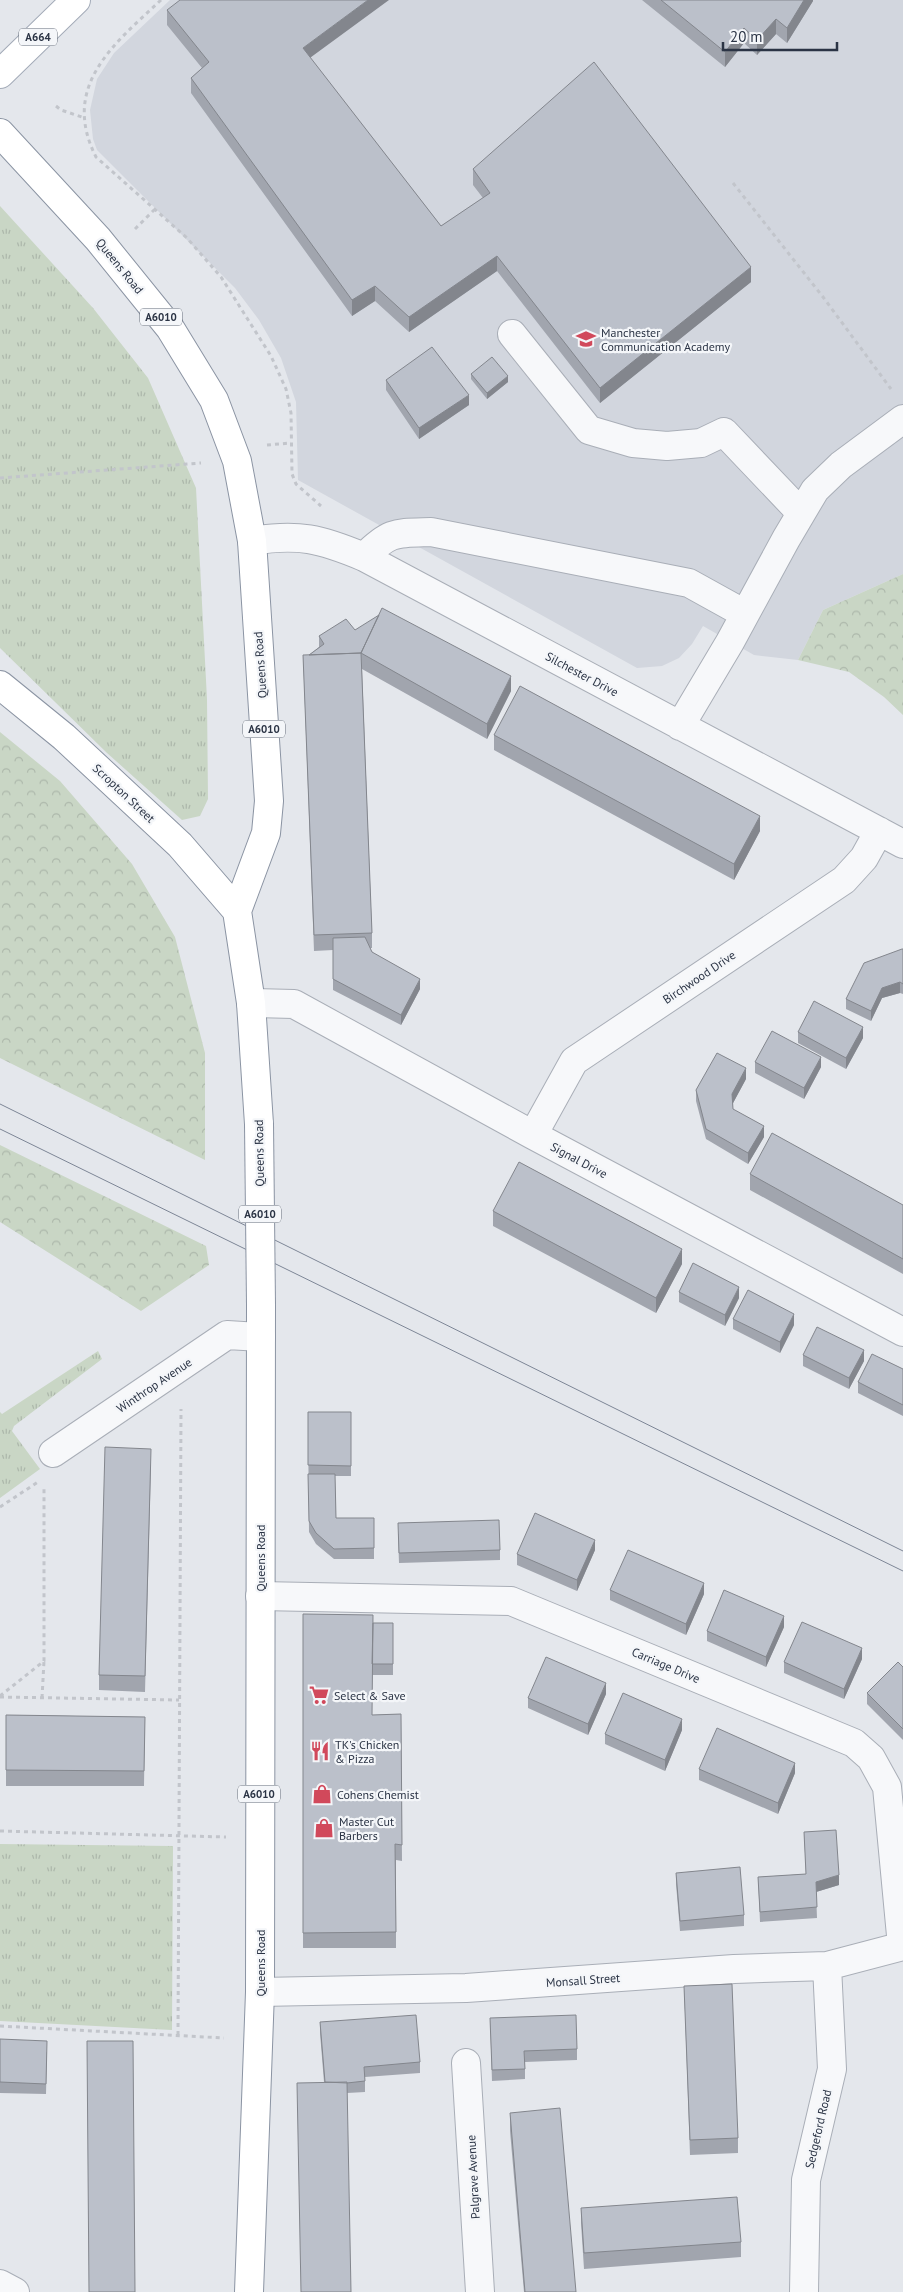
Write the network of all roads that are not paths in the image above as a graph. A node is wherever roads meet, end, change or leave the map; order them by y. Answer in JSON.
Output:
{"nodes":[{"id":1,"x":76,"y":0,"type":"edge"},
{"id":2,"x":0,"y":74,"type":"edge"},
{"id":3,"x":0,"y":133,"type":"edge"},
{"id":4,"x":512,"y":334,"type":"dead end"},
{"id":5,"x":903,"y":419,"type":"edge"},
{"id":6,"x":801,"y":513,"type":"junction"},
{"id":7,"x":252,"y":541,"type":"junction"},
{"id":8,"x":364,"y":557,"type":"junction"},
{"id":9,"x":745,"y":614,"type":"junction"},
{"id":10,"x":1,"y":686,"type":"edge"},
{"id":11,"x":680,"y":726,"type":"junction"},
{"id":12,"x":880,"y":831,"type":"junction"},
{"id":13,"x":903,"y":844,"type":"edge"},
{"id":14,"x":237,"y":912,"type":"junction"},
{"id":15,"x":251,"y":1003,"type":"junction"},
{"id":16,"x":533,"y":1135,"type":"junction"},
{"id":17,"x":903,"y":1332,"type":"edge"},
{"id":18,"x":260,"y":1337,"type":"junction"},
{"id":19,"x":53,"y":1454,"type":"dead end"},
{"id":20,"x":260,"y":1596,"type":"junction"},
{"id":21,"x":902,"y":1946,"type":"edge"},
{"id":22,"x":827,"y":1966,"type":"junction"},
{"id":23,"x":260,"y":1992,"type":"junction"},
{"id":24,"x":466,"y":2063,"type":"dead end"},
{"id":25,"x":0,"y":2284,"type":"edge"},
{"id":26,"x":15,"y":2292,"type":"edge"},
{"id":27,"x":249,"y":2292,"type":"edge"},
{"id":28,"x":480,"y":2292,"type":"edge"},
{"id":29,"x":804,"y":2292,"type":"edge"}],
"edges":[{"from":1,"to":2,"type":"main road","number":"A664"},
{"from":3,"to":7,"type":"main road","name":"Queens Road","number":"A6010"},
{"from":4,"to":6,"type":"street"},
{"from":5,"to":6,"type":"street"},
{"from":6,"to":9,"type":"street"},
{"from":7,"to":8,"type":"street","name":"Silchester Drive"},
{"from":7,"to":14,"type":"main road","name":"Queens Road","number":"A6010"},
{"from":8,"to":9,"type":"street"},
{"from":8,"to":11,"type":"street","name":"Silchester Drive"},
{"from":9,"to":11,"type":"street"},
{"from":10,"to":14,"type":"main road","name":"Scropton Street"},
{"from":11,"to":12,"type":"street","name":"Silchester Drive"},
{"from":12,"to":13,"type":"street","name":"Silchester Drive"},
{"from":12,"to":16,"type":"street","name":"Birchwood Drive"},
{"from":14,"to":15,"type":"main road","name":"Queens Road","number":"A6010"},
{"from":15,"to":16,"type":"street","name":"Signal Drive"},
{"from":15,"to":18,"type":"main road","name":"Queens Road","number":"A6010","bridge":true},
{"from":16,"to":17,"type":"street","name":"Signal Drive"},
{"from":18,"to":19,"type":"street","name":"Winthrop Avenue"},
{"from":18,"to":20,"type":"main road","name":"Queens Road","number":"A6010"},
{"from":20,"to":21,"type":"street","name":"Carriage Drive"},
{"from":20,"to":23,"type":"main road","name":"Queens Road","number":"A6010"},
{"from":21,"to":22,"type":"street","name":"Monsall Street"},
{"from":22,"to":23,"type":"street","name":"Monsall Street"},
{"from":22,"to":29,"type":"street","name":"Sedgeford Road"},
{"from":23,"to":27,"type":"main road","name":"Queens Road","number":"A6010"},
{"from":24,"to":28,"type":"street","name":"Palgrave Avenue"},
{"from":25,"to":26,"type":"street"}]}
